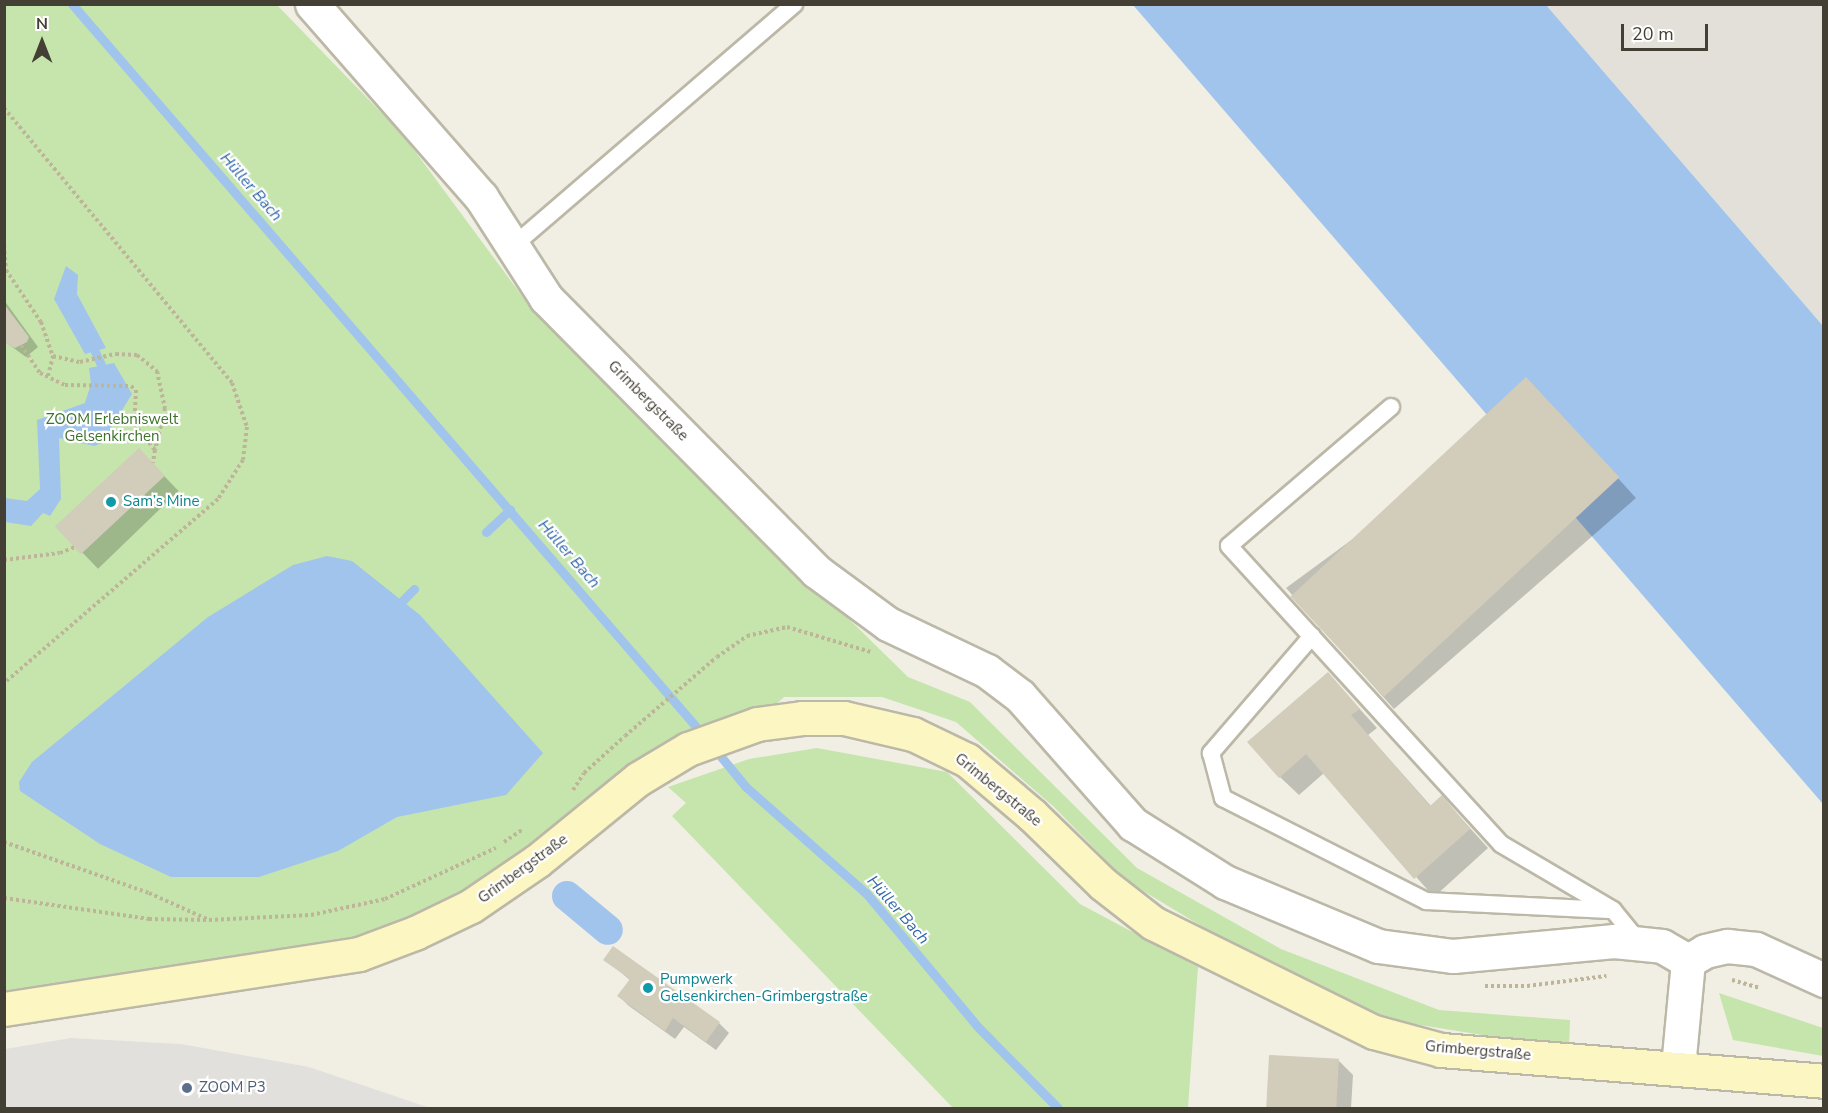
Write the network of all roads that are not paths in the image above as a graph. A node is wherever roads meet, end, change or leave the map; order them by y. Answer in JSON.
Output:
{"nodes":[{"id":1,"x":312,"y":4,"type":"edge"},
{"id":2,"x":794,"y":4,"type":"edge"},
{"id":3,"x":513,"y":246,"type":"junction"},
{"id":4,"x":1391,"y":406,"type":"dead end"},
{"id":5,"x":1312,"y":636,"type":"junction"},
{"id":6,"x":1612,"y":910,"type":"junction"},
{"id":7,"x":1639,"y":942,"type":"junction"},
{"id":8,"x":1688,"y":961,"type":"junction"},
{"id":9,"x":1824,"y":980,"type":"edge"},
{"id":10,"x":4,"y":1009,"type":"edge"},
{"id":11,"x":1678,"y":1067,"type":"junction"},
{"id":12,"x":1824,"y":1081,"type":"edge"}],
"edges":[{"from":1,"to":3,"type":"street","name":"Grimbergstraße"},
{"from":2,"to":3,"type":"lane"},
{"from":3,"to":7,"type":"street","name":"Grimbergstraße"},
{"from":4,"to":5,"type":"lane"},
{"from":5,"to":6,"type":"lane"},
{"from":5,"to":6,"type":"lane"},
{"from":6,"to":7,"type":"lane"},
{"from":7,"to":8,"type":"street","name":"Grimbergstraße"},
{"from":8,"to":9,"type":"street"},
{"from":8,"to":11,"type":"street"},
{"from":10,"to":11,"type":"street","name":"Grimbergstraße"},
{"from":11,"to":12,"type":"street","name":"Grimbergstraße"}]}
